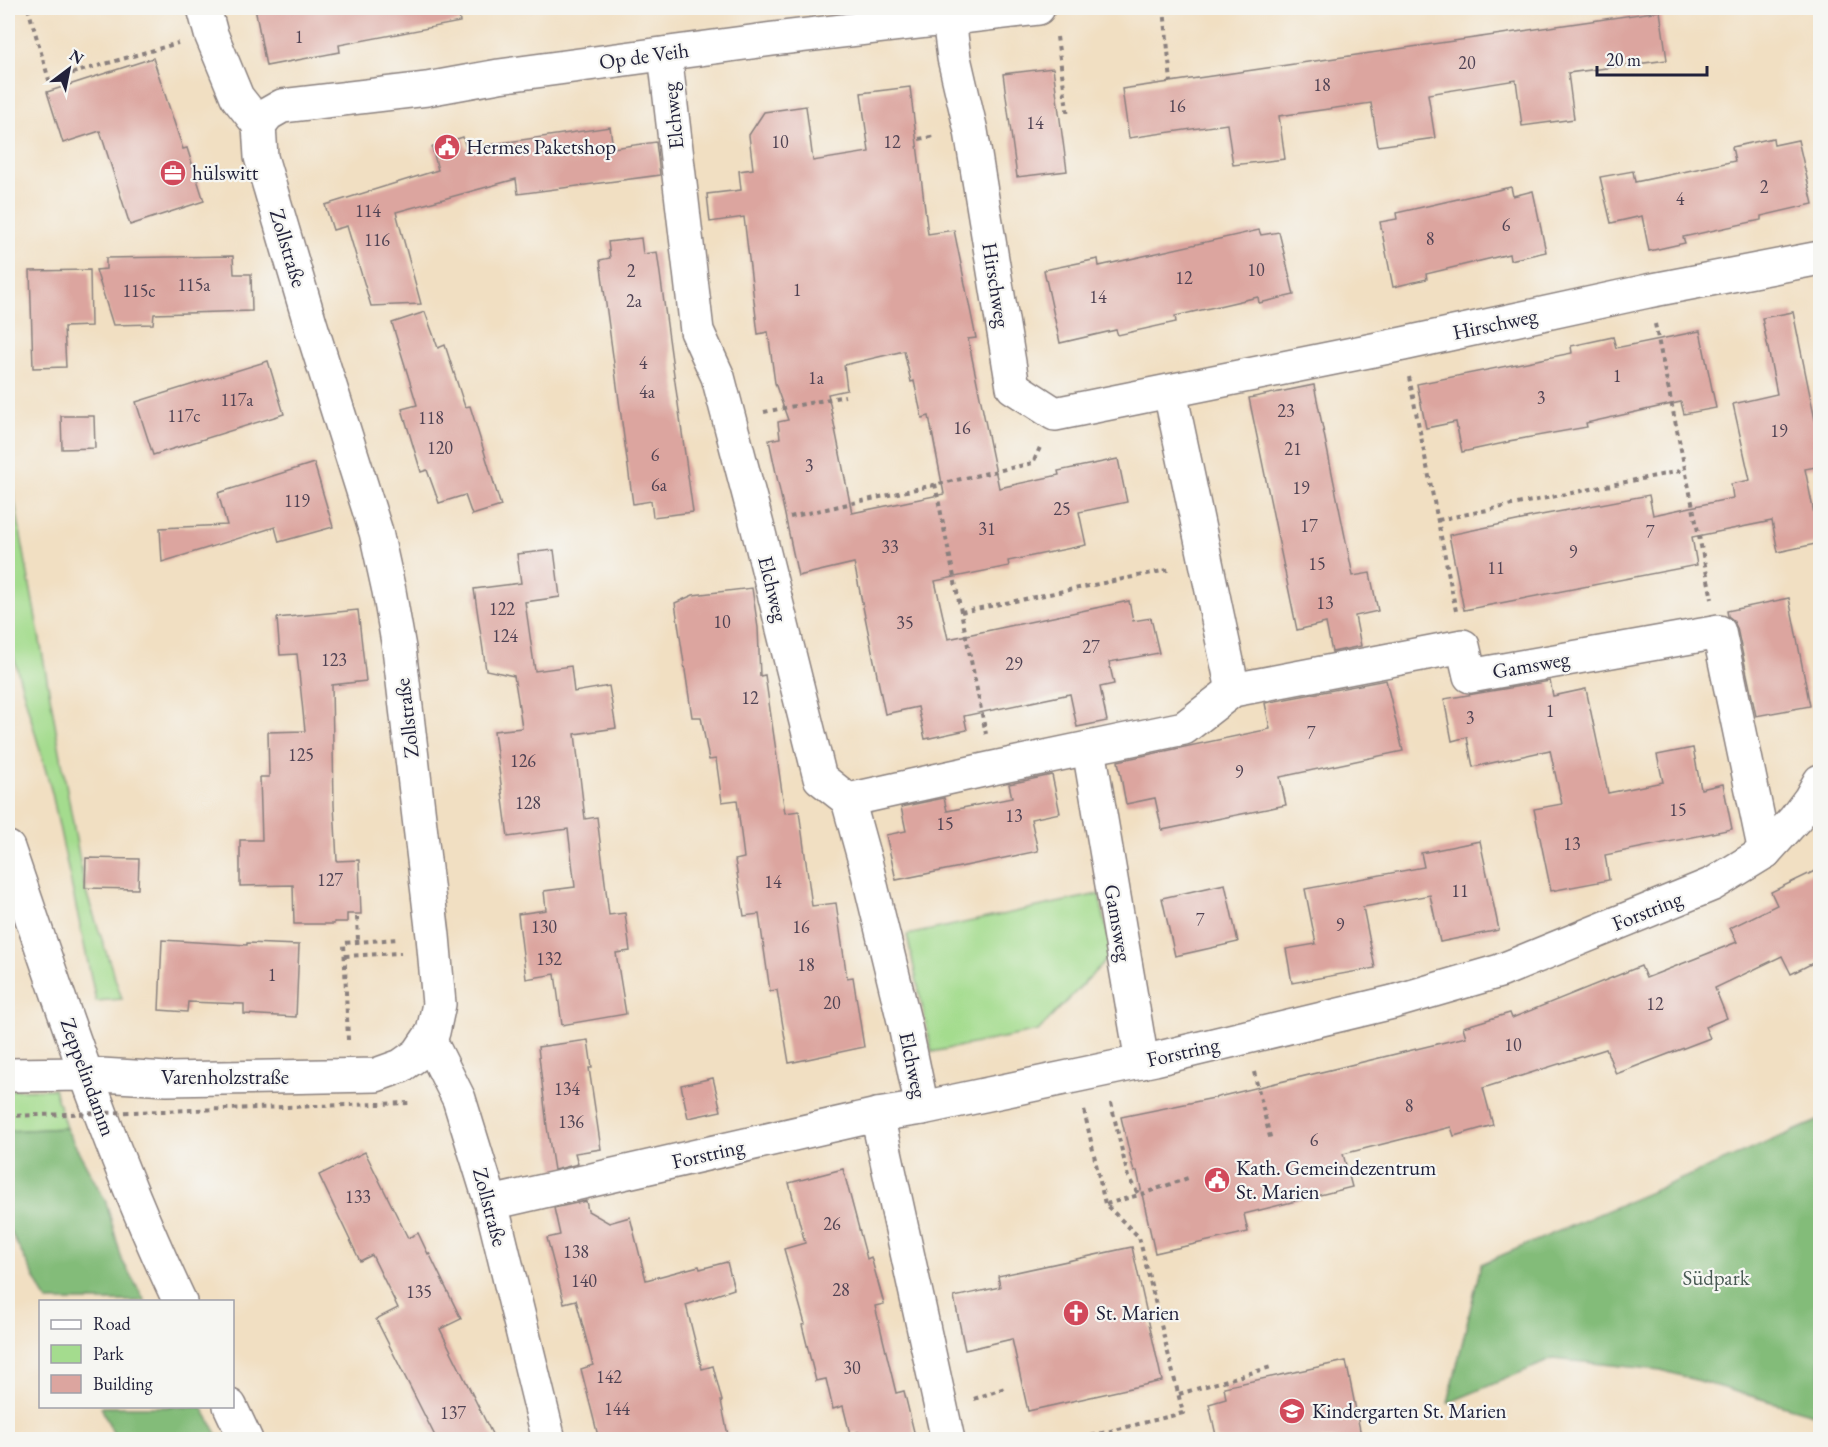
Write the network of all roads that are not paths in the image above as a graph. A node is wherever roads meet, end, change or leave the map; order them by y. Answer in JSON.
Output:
{"nodes":[{"id":1,"x":1047,"y":18,"type":"edge"},
{"id":2,"x":949,"y":19,"type":"junction"},
{"id":3,"x":207,"y":21,"type":"edge"},
{"id":4,"x":666,"y":54,"type":"junction"},
{"id":5,"x":259,"y":125,"type":"junction"},
{"id":6,"x":1821,"y":258,"type":"edge"},
{"id":7,"x":1170,"y":392,"type":"junction"},
{"id":8,"x":1233,"y":690,"type":"junction"},
{"id":9,"x":1089,"y":748,"type":"junction"},
{"id":10,"x":1821,"y":781,"type":"edge"},
{"id":11,"x":848,"y":800,"type":"junction"},
{"id":12,"x":8,"y":848,"type":"edge"},
{"id":13,"x":1765,"y":852,"type":"junction"},
{"id":14,"x":429,"y":1039,"type":"junction"},
{"id":15,"x":1142,"y":1062,"type":"junction"},
{"id":16,"x":85,"y":1074,"type":"junction"},
{"id":17,"x":8,"y":1075,"type":"edge"},
{"id":18,"x":922,"y":1108,"type":"junction"},
{"id":19,"x":877,"y":1115,"type":"junction"},
{"id":20,"x":491,"y":1203,"type":"junction"},
{"id":21,"x":179,"y":1300,"type":"edge"},
{"id":22,"x":230,"y":1408,"type":"edge"},
{"id":23,"x":246,"y":1440,"type":"edge"},
{"id":24,"x":549,"y":1440,"type":"edge"},
{"id":25,"x":948,"y":1440,"type":"edge"}],
"edges":[{"from":1,"to":2,"type":"street","name":"Op de Veih"},
{"from":2,"to":4,"type":"street","name":"Op de Veih"},
{"from":2,"to":7,"type":"street","name":"Hirschweg"},
{"from":3,"to":5,"type":"street"},
{"from":4,"to":5,"type":"street","name":"Op de Veih"},
{"from":4,"to":11,"type":"street","name":"Elchweg"},
{"from":5,"to":14,"type":"street","name":"Zollstraße"},
{"from":6,"to":7,"type":"street","name":"Hirschweg"},
{"from":7,"to":8,"type":"street"},
{"from":8,"to":9,"type":"street","name":"Gamsweg"},
{"from":8,"to":13,"type":"street","name":"Gamsweg"},
{"from":9,"to":11,"type":"street","name":"Gamsweg"},
{"from":9,"to":15,"type":"street","name":"Gamsweg"},
{"from":10,"to":13,"type":"street","name":"Forstring"},
{"from":11,"to":18,"type":"street","name":"Elchweg"},
{"from":12,"to":16,"type":"street","name":"Zeppelindamm"},
{"from":13,"to":15,"type":"street","name":"Forstring"},
{"from":14,"to":16,"type":"street","name":"Varenholzstraße"},
{"from":14,"to":20,"type":"street","name":"Zollstraße"},
{"from":15,"to":18,"type":"street","name":"Forstring"},
{"from":16,"to":17,"type":"street","name":"Varenholzstraße"},
{"from":16,"to":21,"type":"street","name":"Zeppelindamm"},
{"from":18,"to":19,"type":"street","name":"Forstring"},
{"from":19,"to":20,"type":"street","name":"Forstring"},
{"from":19,"to":25,"type":"street"},
{"from":20,"to":24,"type":"street","name":"Zollstraße"},
{"from":22,"to":23,"type":"street"}]}
